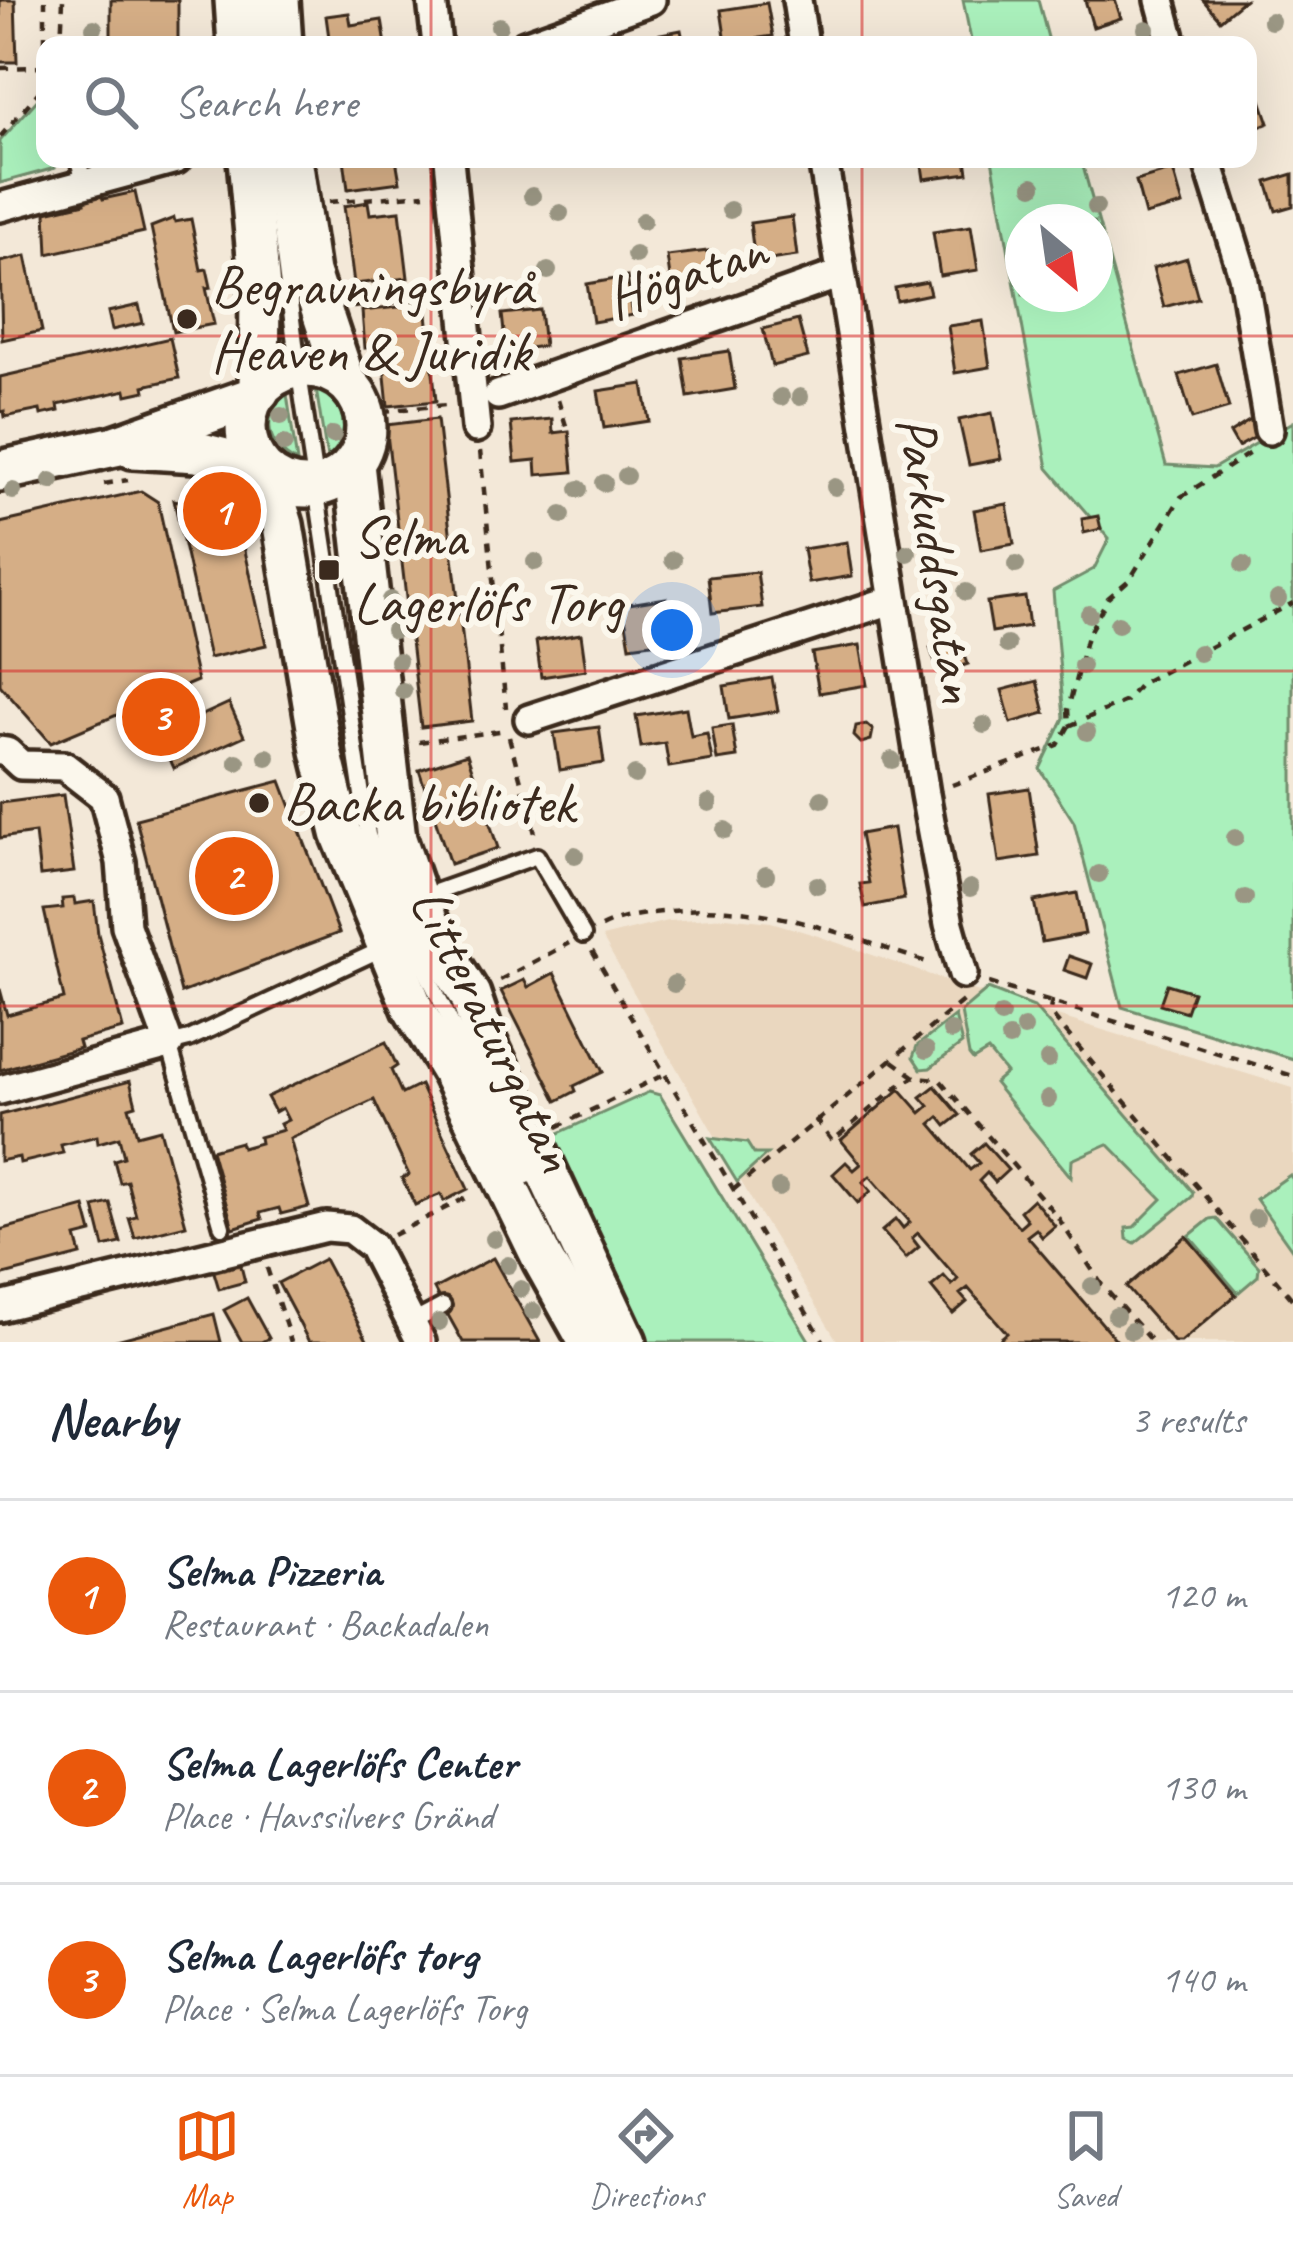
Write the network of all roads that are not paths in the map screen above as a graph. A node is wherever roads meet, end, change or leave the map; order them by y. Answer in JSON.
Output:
{"nodes":[{"id":1,"x":235,"y":0,"type":"edge"},
{"id":2,"x":258,"y":0,"type":"edge"},
{"id":3,"x":279,"y":0,"type":"edge"},
{"id":4,"x":432,"y":0,"type":"edge"},
{"id":5,"x":651,"y":0,"type":"edge"},
{"id":6,"x":797,"y":0,"type":"edge"},
{"id":7,"x":1160,"y":0,"type":"edge"},
{"id":8,"x":237,"y":36,"type":"edge"},
{"id":9,"x":260,"y":36,"type":"edge"},
{"id":10,"x":281,"y":36,"type":"edge"},
{"id":11,"x":436,"y":36,"type":"edge"},
{"id":12,"x":550,"y":36,"type":"edge"},
{"id":13,"x":803,"y":36,"type":"edge"},
{"id":14,"x":1170,"y":36,"type":"edge"},
{"id":15,"x":134,"y":168,"type":"edge"},
{"id":16,"x":249,"y":168,"type":"edge"},
{"id":17,"x":273,"y":168,"type":"edge"},
{"id":18,"x":293,"y":168,"type":"edge"},
{"id":19,"x":449,"y":168,"type":"edge"},
{"id":20,"x":824,"y":168,"type":"edge"},
{"id":21,"x":1210,"y":168,"type":"edge"},
{"id":22,"x":81,"y":171,"type":"edge"},
{"id":23,"x":0,"y":207,"type":"edge"},
{"id":24,"x":840,"y":274,"type":"junction"},
{"id":25,"x":298,"y":368,"type":"junction"},
{"id":26,"x":345,"y":381,"type":"junction"},
{"id":27,"x":256,"y":394,"type":"junction"},
{"id":28,"x":1269,"y":430,"type":"road end"},
{"id":29,"x":121,"y":463,"type":"junction"},
{"id":30,"x":354,"y":464,"type":"junction"},
{"id":31,"x":0,"y":471,"type":"edge"},
{"id":32,"x":264,"y":471,"type":"junction"},
{"id":33,"x":316,"y":487,"type":"junction"},
{"id":34,"x":892,"y":600,"type":"junction"},
{"id":35,"x":518,"y":724,"type":"road end"},
{"id":36,"x":0,"y":751,"type":"edge"},
{"id":37,"x":417,"y":899,"type":"junction"},
{"id":38,"x":583,"y":935,"type":"road end"},
{"id":39,"x":388,"y":945,"type":"junction"},
{"id":40,"x":967,"y":981,"type":"road end"},
{"id":41,"x":169,"y":1044,"type":"junction"},
{"id":42,"x":0,"y":1090,"type":"edge"},
{"id":43,"x":538,"y":1198,"type":"dead end"},
{"id":44,"x":222,"y":1227,"type":"dead end"},
{"id":45,"x":579,"y":1281,"type":"dead end"},
{"id":46,"x":442,"y":1306,"type":"dead end"},
{"id":47,"x":0,"y":1307,"type":"edge"},
{"id":48,"x":416,"y":1333,"type":"edge"},
{"id":49,"x":590,"y":1342,"type":"edge"},
{"id":50,"x":610,"y":1342,"type":"edge"},
{"id":51,"x":626,"y":1342,"type":"edge"}],
"edges":[{"from":1,"to":8,"type":"street"},
{"from":2,"to":9,"type":"lane"},
{"from":3,"to":10,"type":"street"},
{"from":4,"to":11,"type":"street"},
{"from":5,"to":12,"type":"street"},
{"from":6,"to":13,"type":"street"},
{"from":7,"to":14,"type":"street"},
{"from":15,"to":22,"type":"street"},
{"from":16,"to":27,"type":"street","name":"Litteraturgatan"},
{"from":17,"to":25,"type":"lane"},
{"from":18,"to":26,"type":"street","name":"Litteraturgatan"},
{"from":19,"to":24,"type":"street","name":"Högatan"},
{"from":20,"to":24,"type":"street","name":"Parkuddsgatan"},
{"from":21,"to":28,"type":"street"},
{"from":22,"to":23,"type":"street"},
{"from":24,"to":34,"type":"street","name":"Parkuddsgatan"},
{"from":25,"to":26,"type":"street"},
{"from":25,"to":27,"type":"street"},
{"from":25,"to":33,"type":"lane"},
{"from":26,"to":30,"type":"street","name":"Litteraturgatan"},
{"from":27,"to":29,"type":"street"},
{"from":27,"to":32,"type":"street","name":"Litteraturgatan"},
{"from":29,"to":31,"type":"street"},
{"from":29,"to":32,"type":"street"},
{"from":30,"to":33,"type":"street"},
{"from":30,"to":37,"type":"street","name":"Litteraturgatan"},
{"from":32,"to":33,"type":"street"},
{"from":32,"to":39,"type":"street","name":"Litteraturgatan"},
{"from":33,"to":43,"type":"lane"},
{"from":34,"to":35,"type":"street"},
{"from":34,"to":40,"type":"street","name":"Parkuddsgatan"},
{"from":36,"to":41,"type":"street"},
{"from":37,"to":38,"type":"lane"},
{"from":37,"to":51,"type":"street","name":"Litteraturgatan"},
{"from":39,"to":41,"type":"lane"},
{"from":39,"to":49,"type":"street","name":"Litteraturgatan"},
{"from":41,"to":42,"type":"street"},
{"from":41,"to":44,"type":"lane"},
{"from":45,"to":50,"type":"lane"},
{"from":46,"to":48,"type":"lane"},
{"from":47,"to":48,"type":"street"}]}
